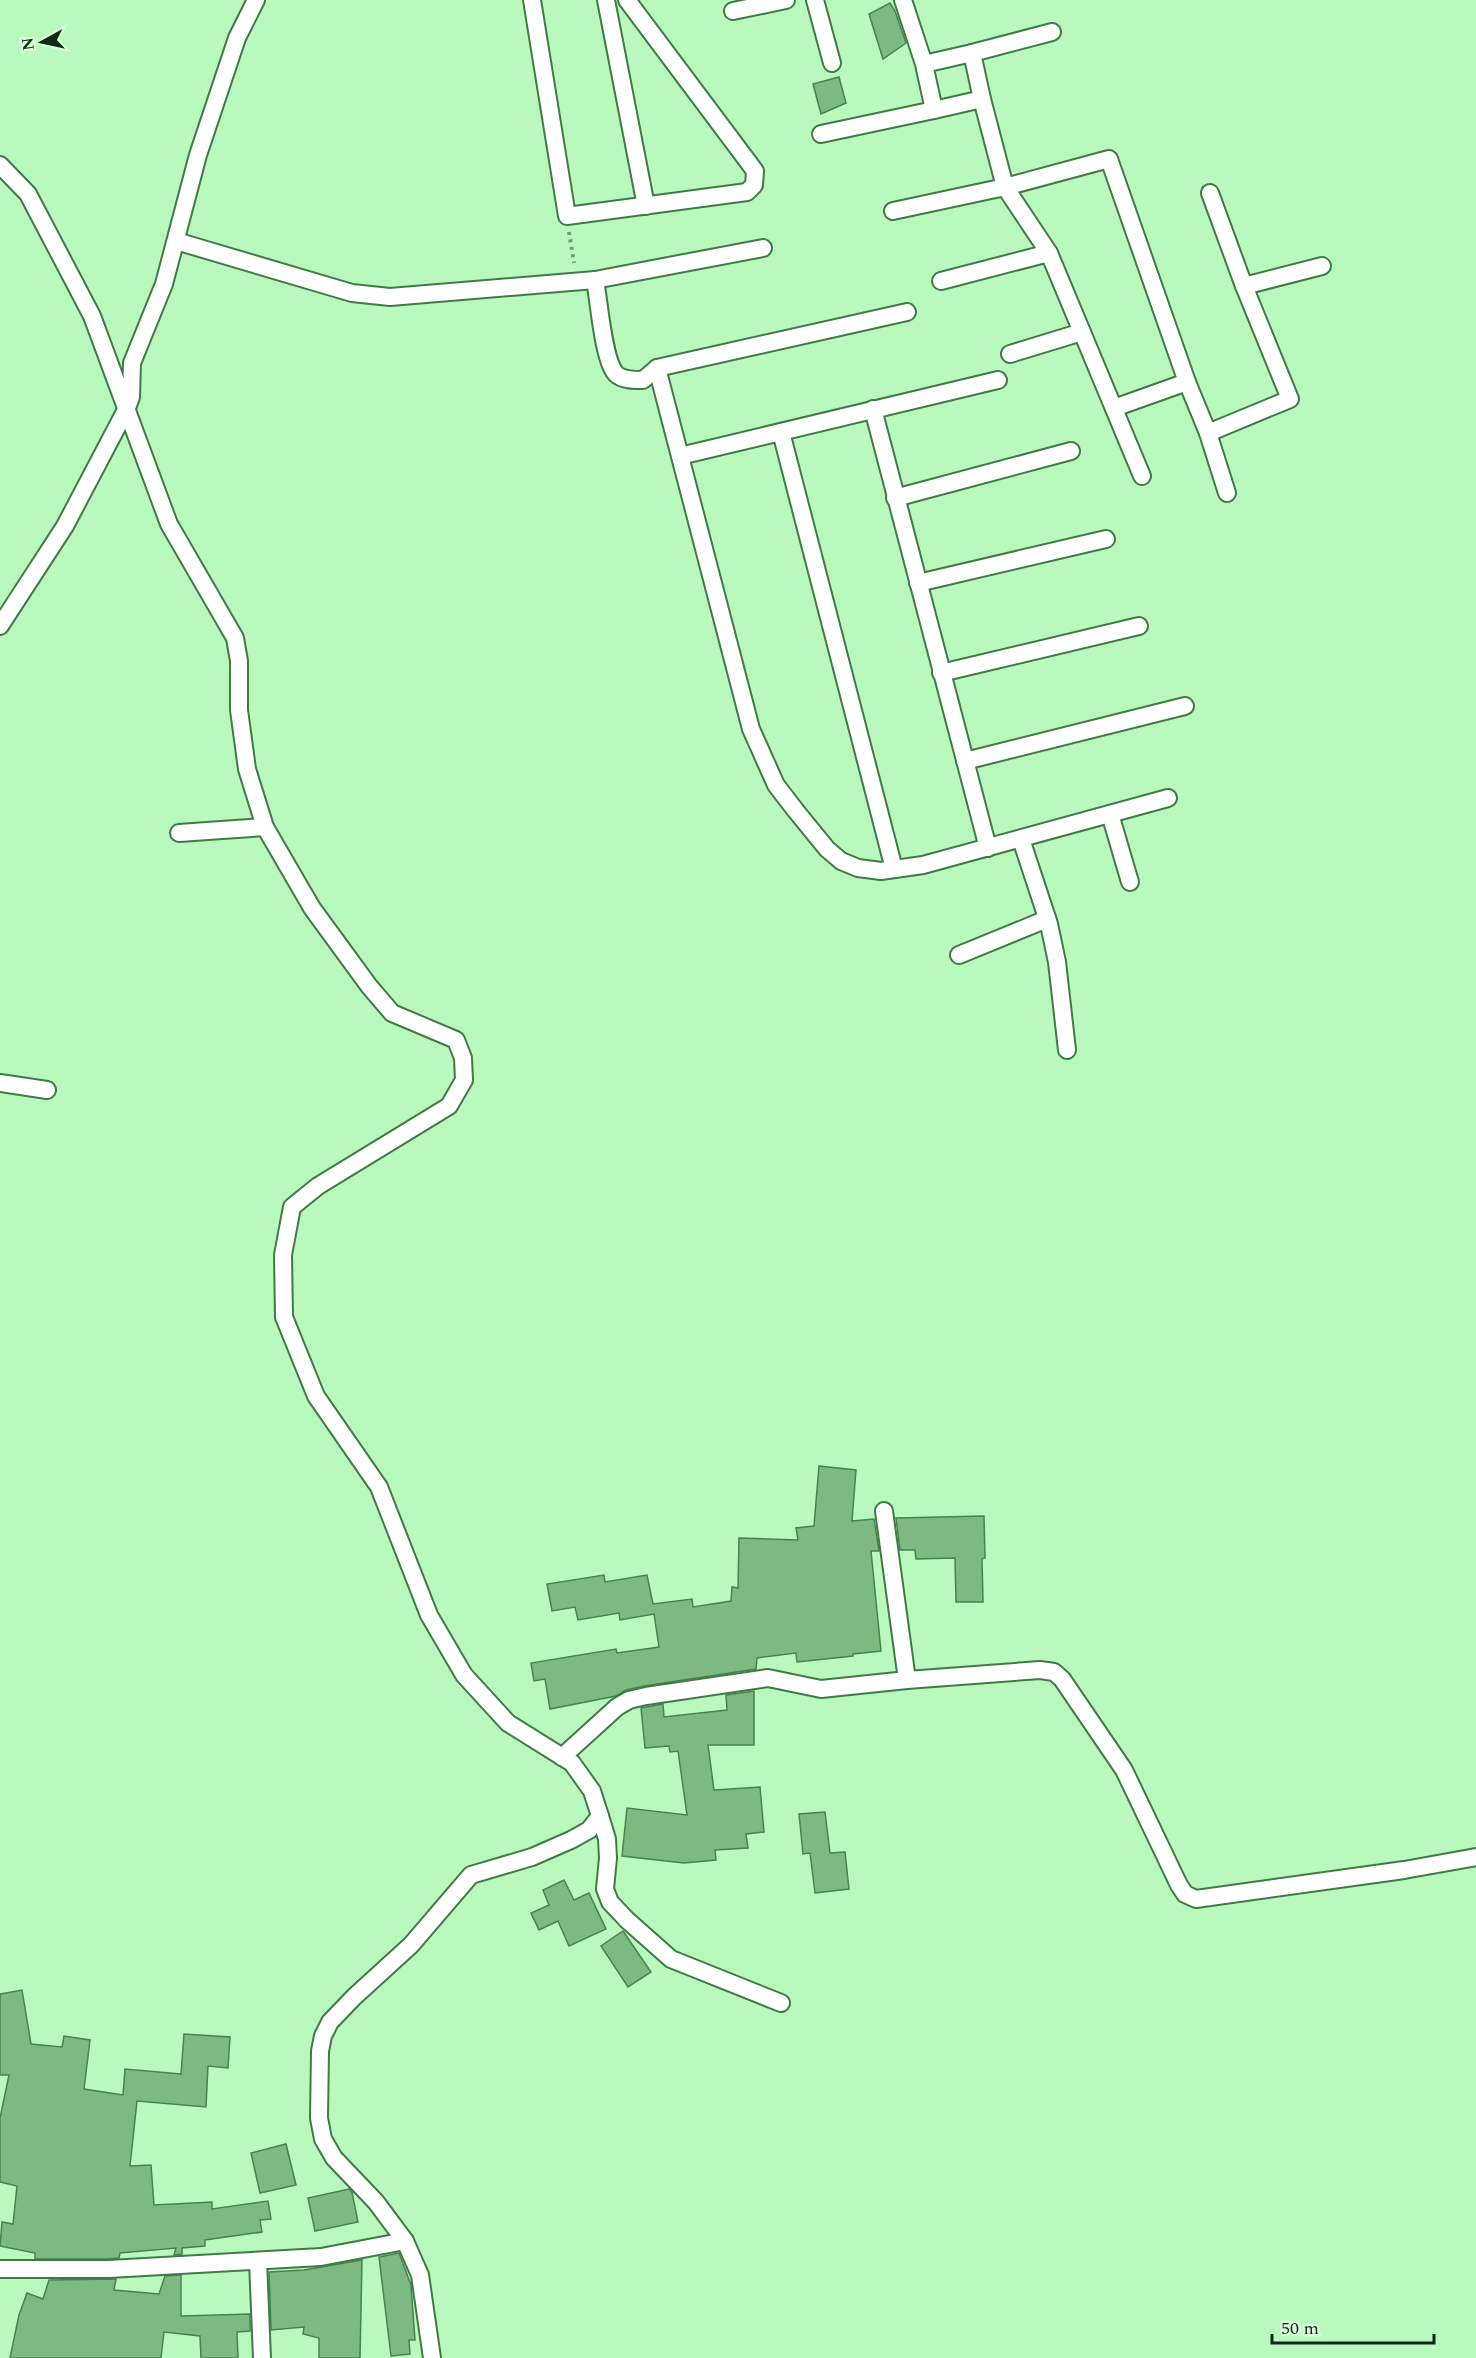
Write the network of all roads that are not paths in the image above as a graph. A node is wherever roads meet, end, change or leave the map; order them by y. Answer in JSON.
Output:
{"nodes":[{"id":1,"x":256,"y":0,"type":"edge"},
{"id":2,"x":532,"y":0,"type":"edge"},
{"id":3,"x":606,"y":0,"type":"edge"},
{"id":4,"x":627,"y":0,"type":"edge"},
{"id":5,"x":786,"y":0,"type":"edge"},
{"id":6,"x":815,"y":0,"type":"edge"},
{"id":7,"x":903,"y":0,"type":"edge"},
{"id":8,"x":733,"y":11,"type":"dead end"},
{"id":9,"x":1052,"y":32,"type":"dead end"},
{"id":10,"x":972,"y":53,"type":"junction"},
{"id":11,"x":832,"y":63,"type":"dead end"},
{"id":12,"x":924,"y":64,"type":"junction"},
{"id":13,"x":982,"y":99,"type":"junction"},
{"id":14,"x":934,"y":110,"type":"junction"},
{"id":15,"x":821,"y":134,"type":"dead end"},
{"id":16,"x":0,"y":165,"type":"edge"},
{"id":17,"x":1005,"y":187,"type":"junction"},
{"id":18,"x":1210,"y":194,"type":"dead end"},
{"id":19,"x":646,"y":206,"type":"junction"},
{"id":20,"x":893,"y":211,"type":"dead end"},
{"id":21,"x":176,"y":241,"type":"junction"},
{"id":22,"x":762,"y":248,"type":"dead end"},
{"id":23,"x":1050,"y":253,"type":"junction"},
{"id":24,"x":1322,"y":266,"type":"dead end"},
{"id":25,"x":595,"y":280,"type":"junction"},
{"id":26,"x":941,"y":280,"type":"dead end"},
{"id":27,"x":1244,"y":286,"type":"junction"},
{"id":28,"x":907,"y":312,"type":"dead end"},
{"id":29,"x":1082,"y":332,"type":"junction"},
{"id":30,"x":1010,"y":354,"type":"dead end"},
{"id":31,"x":657,"y":368,"type":"junction"},
{"id":32,"x":998,"y":380,"type":"dead end"},
{"id":33,"x":1187,"y":382,"type":"junction"},
{"id":34,"x":129,"y":402,"type":"junction"},
{"id":35,"x":1114,"y":408,"type":"junction"},
{"id":36,"x":873,"y":409,"type":"junction"},
{"id":37,"x":781,"y":432,"type":"junction"},
{"id":38,"x":1208,"y":433,"type":"junction"},
{"id":39,"x":1071,"y":451,"type":"dead end"},
{"id":40,"x":680,"y":456,"type":"junction"},
{"id":41,"x":1142,"y":476,"type":"dead end"},
{"id":42,"x":1227,"y":493,"type":"dead end"},
{"id":43,"x":896,"y":498,"type":"junction"},
{"id":44,"x":1106,"y":539,"type":"dead end"},
{"id":45,"x":918,"y":582,"type":"junction"},
{"id":46,"x":0,"y":626,"type":"edge"},
{"id":47,"x":1140,"y":626,"type":"dead end"},
{"id":48,"x":941,"y":673,"type":"junction"},
{"id":49,"x":1185,"y":706,"type":"dead end"},
{"id":50,"x":965,"y":761,"type":"junction"},
{"id":51,"x":1168,"y":798,"type":"dead end"},
{"id":52,"x":1110,"y":814,"type":"junction"},
{"id":53,"x":265,"y":827,"type":"junction"},
{"id":54,"x":179,"y":833,"type":"dead end"},
{"id":55,"x":1021,"y":839,"type":"junction"},
{"id":56,"x":988,"y":848,"type":"junction"},
{"id":57,"x":894,"y":869,"type":"junction"},
{"id":58,"x":1130,"y":882,"type":"dead end"},
{"id":59,"x":1047,"y":919,"type":"junction"},
{"id":60,"x":959,"y":955,"type":"dead end"},
{"id":61,"x":1067,"y":1050,"type":"dead end"},
{"id":62,"x":0,"y":1083,"type":"edge"},
{"id":63,"x":47,"y":1090,"type":"dead end"},
{"id":64,"x":884,"y":1511,"type":"dead end"},
{"id":65,"x":906,"y":1680,"type":"junction"},
{"id":66,"x":562,"y":1757,"type":"junction"},
{"id":67,"x":600,"y":1816,"type":"junction"},
{"id":68,"x":1476,"y":1857,"type":"edge"},
{"id":69,"x":781,"y":2003,"type":"dead end"},
{"id":70,"x":405,"y":2241,"type":"junction"},
{"id":71,"x":258,"y":2261,"type":"junction"},
{"id":72,"x":0,"y":2269,"type":"edge"},
{"id":73,"x":262,"y":2358,"type":"edge"},
{"id":74,"x":432,"y":2358,"type":"edge"}],
"edges":[{"from":1,"to":21,"type":"street"},
{"from":2,"to":19,"type":"street"},
{"from":3,"to":19,"type":"street"},
{"from":4,"to":19,"type":"street"},
{"from":5,"to":8,"type":"street"},
{"from":6,"to":11,"type":"street"},
{"from":7,"to":12,"type":"street"},
{"from":9,"to":10,"type":"street"},
{"from":10,"to":12,"type":"street"},
{"from":10,"to":13,"type":"street"},
{"from":12,"to":14,"type":"street"},
{"from":13,"to":14,"type":"street"},
{"from":13,"to":17,"type":"street"},
{"from":14,"to":15,"type":"street"},
{"from":16,"to":34,"type":"street"},
{"from":17,"to":20,"type":"street"},
{"from":17,"to":23,"type":"street"},
{"from":17,"to":33,"type":"street"},
{"from":18,"to":27,"type":"street"},
{"from":21,"to":25,"type":"street"},
{"from":21,"to":34,"type":"street"},
{"from":22,"to":25,"type":"street"},
{"from":23,"to":26,"type":"street"},
{"from":23,"to":29,"type":"street"},
{"from":24,"to":27,"type":"street"},
{"from":25,"to":31,"type":"street"},
{"from":27,"to":38,"type":"street"},
{"from":28,"to":31,"type":"street"},
{"from":29,"to":30,"type":"street"},
{"from":29,"to":35,"type":"street"},
{"from":31,"to":40,"type":"street"},
{"from":32,"to":36,"type":"street"},
{"from":33,"to":35,"type":"street"},
{"from":33,"to":38,"type":"street"},
{"from":34,"to":46,"type":"street"},
{"from":34,"to":53,"type":"street"},
{"from":35,"to":41,"type":"street"},
{"from":36,"to":37,"type":"street"},
{"from":36,"to":43,"type":"street"},
{"from":37,"to":40,"type":"street"},
{"from":37,"to":57,"type":"street"},
{"from":38,"to":42,"type":"street"},
{"from":39,"to":43,"type":"street"},
{"from":40,"to":57,"type":"street"},
{"from":43,"to":45,"type":"street"},
{"from":44,"to":45,"type":"street"},
{"from":45,"to":48,"type":"street"},
{"from":47,"to":48,"type":"street"},
{"from":48,"to":50,"type":"street"},
{"from":49,"to":50,"type":"street"},
{"from":50,"to":56,"type":"street"},
{"from":51,"to":52,"type":"street"},
{"from":52,"to":55,"type":"street"},
{"from":52,"to":58,"type":"street"},
{"from":53,"to":54,"type":"street"},
{"from":53,"to":66,"type":"street"},
{"from":55,"to":56,"type":"street"},
{"from":55,"to":59,"type":"street"},
{"from":56,"to":57,"type":"street"},
{"from":59,"to":60,"type":"street"},
{"from":59,"to":61,"type":"street"},
{"from":62,"to":63,"type":"street"},
{"from":64,"to":65,"type":"street"},
{"from":65,"to":66,"type":"street"},
{"from":65,"to":68,"type":"street"},
{"from":66,"to":67,"type":"street"},
{"from":67,"to":69,"type":"street"},
{"from":67,"to":70,"type":"street"},
{"from":70,"to":71,"type":"street"},
{"from":70,"to":74,"type":"street"},
{"from":71,"to":72,"type":"street"},
{"from":71,"to":73,"type":"street"}]}
